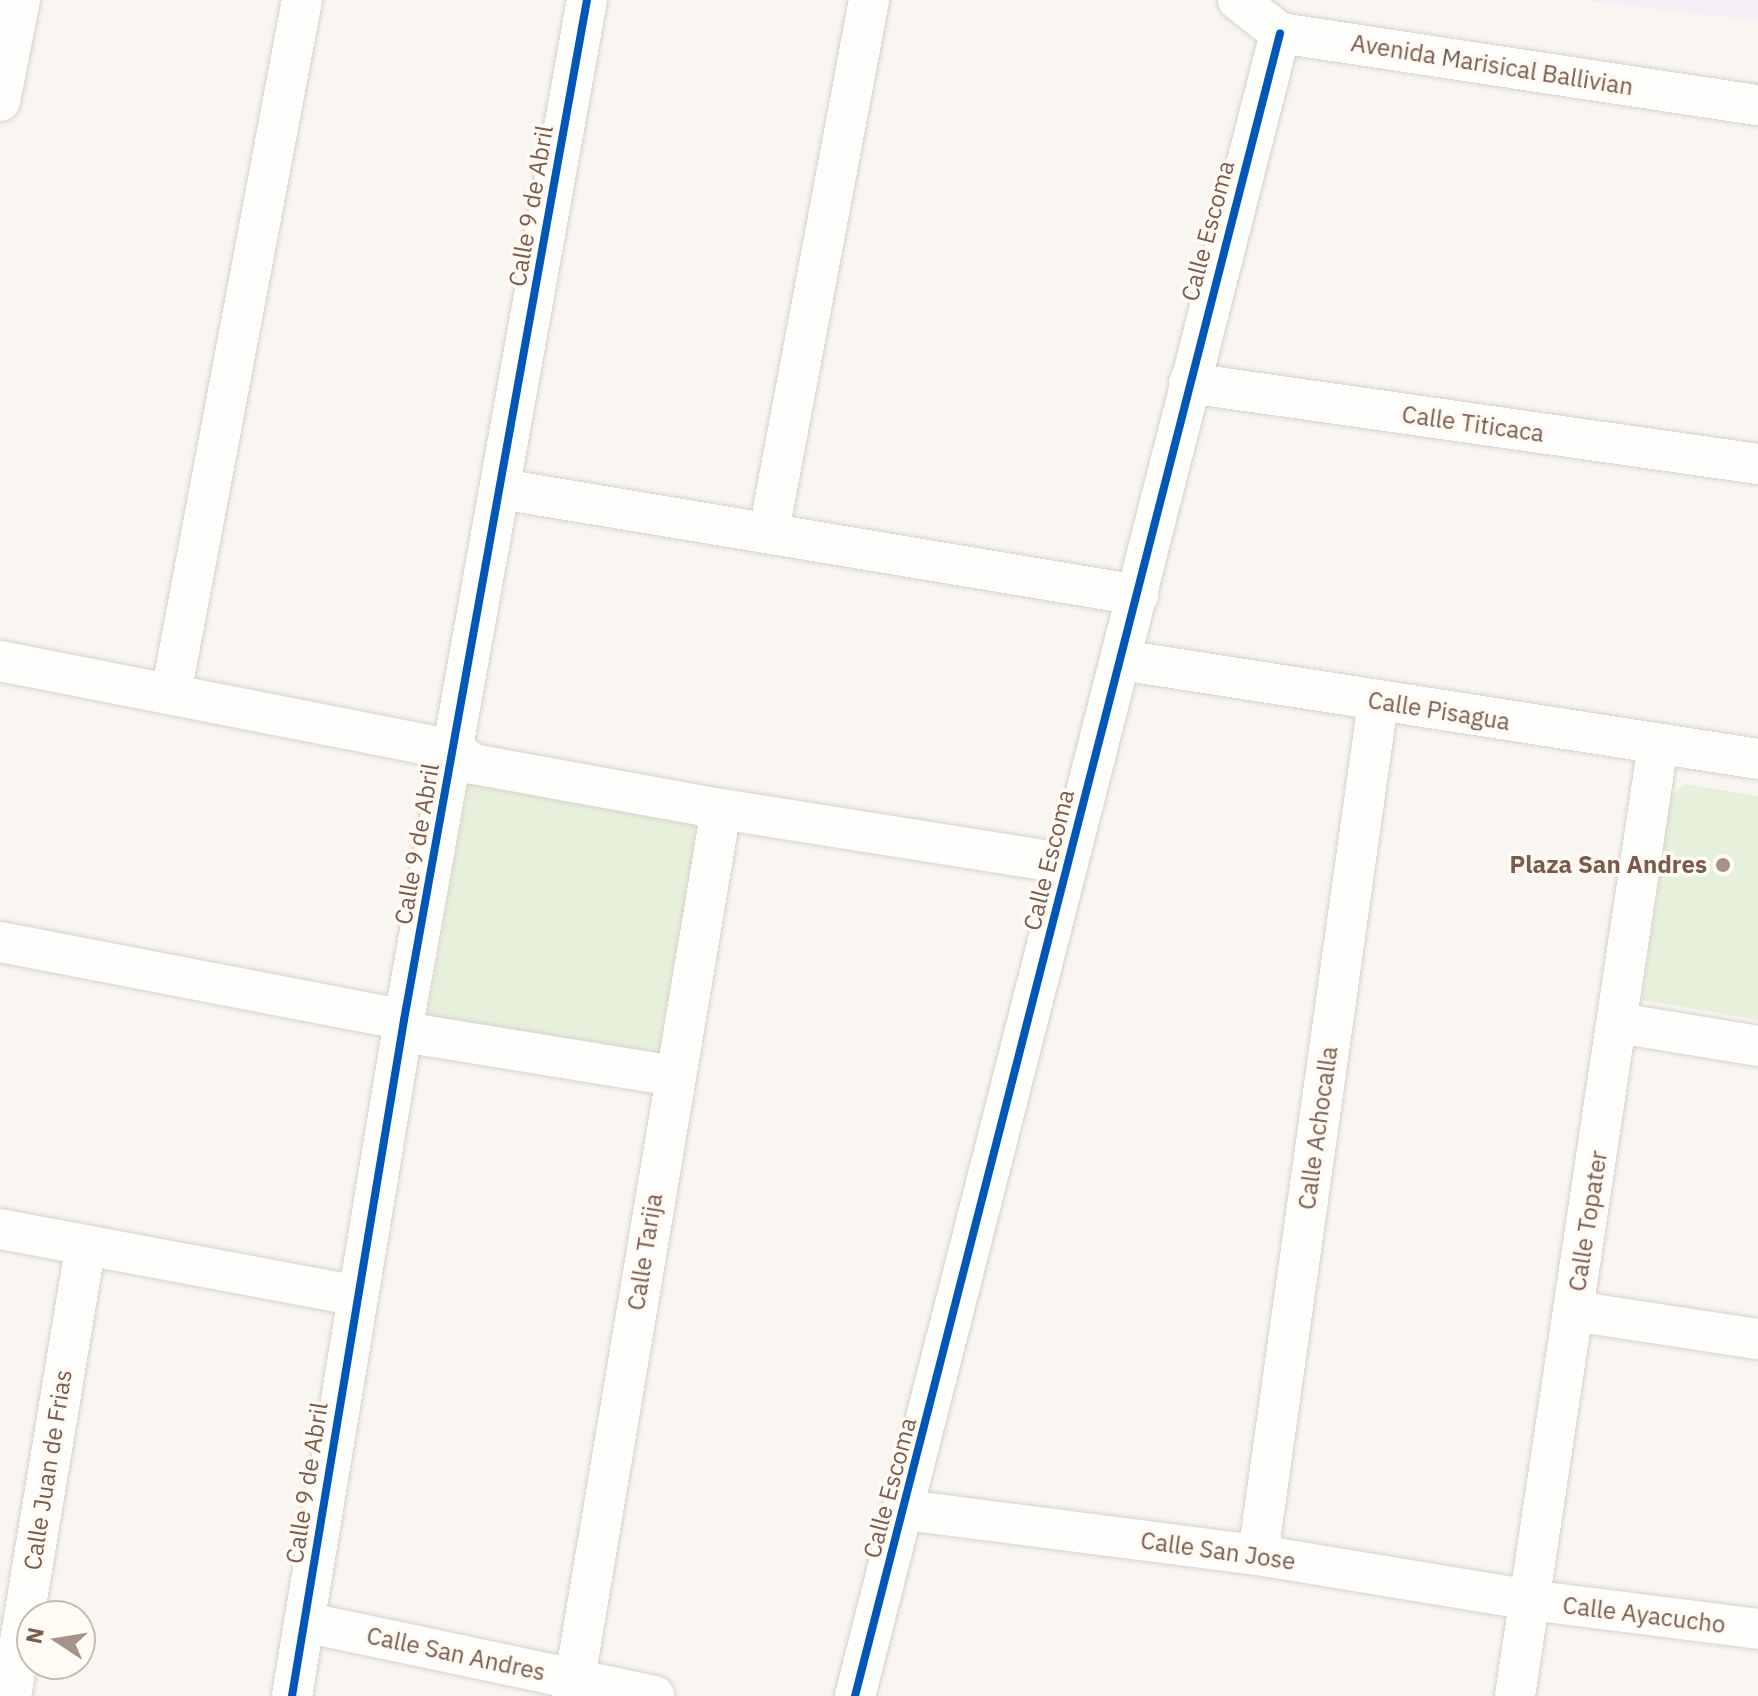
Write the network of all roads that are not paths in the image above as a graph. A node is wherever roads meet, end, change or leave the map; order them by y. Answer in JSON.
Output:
{"nodes":[{"id":1,"x":20,"y":0,"type":"edge"},
{"id":2,"x":302,"y":0,"type":"edge"},
{"id":3,"x":587,"y":0,"type":"edge"},
{"id":4,"x":869,"y":0,"type":"edge"},
{"id":5,"x":1238,"y":0,"type":"edge"},
{"id":6,"x":1280,"y":33,"type":"junction"},
{"id":7,"x":1,"y":94,"type":"edge"},
{"id":8,"x":1758,"y":105,"type":"edge"},
{"id":9,"x":1189,"y":383,"type":"junction"},
{"id":10,"x":1758,"y":464,"type":"edge"},
{"id":11,"x":501,"y":489,"type":"junction"},
{"id":12,"x":769,"y":531,"type":"junction"},
{"id":13,"x":1138,"y":595,"type":"junction"},
{"id":14,"x":1121,"y":660,"type":"junction"},
{"id":15,"x":0,"y":661,"type":"edge"},
{"id":16,"x":171,"y":694,"type":"junction"},
{"id":17,"x":1378,"y":702,"type":"junction"},
{"id":18,"x":1658,"y":745,"type":"junction"},
{"id":19,"x":454,"y":750,"type":"junction"},
{"id":20,"x":1758,"y":759,"type":"edge"},
{"id":21,"x":721,"y":809,"type":"junction"},
{"id":22,"x":1068,"y":864,"type":"junction"},
{"id":23,"x":0,"y":942,"type":"edge"},
{"id":24,"x":1618,"y":1023,"type":"junction"},
{"id":25,"x":404,"y":1026,"type":"junction"},
{"id":26,"x":1758,"y":1046,"type":"edge"},
{"id":27,"x":674,"y":1076,"type":"junction"},
{"id":28,"x":0,"y":1229,"type":"edge"},
{"id":29,"x":86,"y":1245,"type":"junction"},
{"id":30,"x":357,"y":1296,"type":"junction"},
{"id":31,"x":1574,"y":1311,"type":"junction"},
{"id":32,"x":1758,"y":1339,"type":"edge"},
{"id":33,"x":905,"y":1510,"type":"junction"},
{"id":34,"x":1258,"y":1555,"type":"junction"},
{"id":35,"x":1530,"y":1600,"type":"junction"},
{"id":36,"x":304,"y":1622,"type":"junction"},
{"id":37,"x":1758,"y":1629,"type":"edge"},
{"id":38,"x":574,"y":1688,"type":"edge"},
{"id":39,"x":11,"y":1696,"type":"edge"},
{"id":40,"x":292,"y":1696,"type":"edge"},
{"id":41,"x":654,"y":1696,"type":"edge"},
{"id":42,"x":855,"y":1696,"type":"edge"},
{"id":43,"x":1515,"y":1696,"type":"edge"}],
"edges":[{"from":1,"to":7,"type":"street"},
{"from":2,"to":16,"type":"street"},
{"from":3,"to":11,"type":"street","name":"Calle 9 de Abril"},
{"from":4,"to":12,"type":"street"},
{"from":5,"to":6,"type":"street","name":"Avenida Marisical Ballivian"},
{"from":6,"to":8,"type":"street","name":"Avenida Marisical Ballivian"},
{"from":6,"to":9,"type":"street","name":"Calle Escoma"},
{"from":9,"to":10,"type":"street","name":"Calle Titicaca"},
{"from":9,"to":13,"type":"street","name":"Calle Escoma"},
{"from":11,"to":12,"type":"street"},
{"from":11,"to":19,"type":"street","name":"Calle 9 de Abril"},
{"from":12,"to":13,"type":"street"},
{"from":13,"to":14,"type":"street","name":"Calle Escoma"},
{"from":14,"to":17,"type":"street","name":"Calle Pisagua"},
{"from":14,"to":22,"type":"street","name":"Calle Escoma"},
{"from":15,"to":16,"type":"street"},
{"from":16,"to":19,"type":"street"},
{"from":17,"to":18,"type":"street","name":"Calle Pisagua"},
{"from":17,"to":34,"type":"street","name":"Calle Achocalla"},
{"from":18,"to":20,"type":"street","name":"Calle Pisagua"},
{"from":18,"to":24,"type":"street","name":"Calle Topater"},
{"from":19,"to":21,"type":"street"},
{"from":19,"to":25,"type":"street","name":"Calle 9 de Abril"},
{"from":21,"to":22,"type":"street"},
{"from":21,"to":27,"type":"street","name":"Calle Tarija"},
{"from":22,"to":33,"type":"street","name":"Calle Escoma"},
{"from":23,"to":25,"type":"street"},
{"from":24,"to":26,"type":"street"},
{"from":24,"to":31,"type":"street","name":"Calle Topater"},
{"from":25,"to":27,"type":"street"},
{"from":25,"to":30,"type":"street","name":"Calle 9 de Abril"},
{"from":27,"to":38,"type":"street","name":"Calle Tarija"},
{"from":28,"to":29,"type":"street"},
{"from":29,"to":30,"type":"street"},
{"from":29,"to":39,"type":"street","name":"Calle Juan de Frias"},
{"from":30,"to":36,"type":"street","name":"Calle 9 de Abril"},
{"from":31,"to":32,"type":"street"},
{"from":31,"to":35,"type":"street","name":"Calle Topater"},
{"from":33,"to":34,"type":"street","name":"Calle San Jose"},
{"from":33,"to":42,"type":"street","name":"Calle Escoma"},
{"from":34,"to":35,"type":"street","name":"Calle San Jose"},
{"from":35,"to":37,"type":"street","name":"Calle Ayacucho"},
{"from":35,"to":43,"type":"street","name":"Calle Topater"},
{"from":36,"to":38,"type":"street","name":"Calle San Andres"},
{"from":36,"to":40,"type":"street","name":"Calle 9 de Abril"},
{"from":38,"to":41,"type":"street","name":"Calle San Andres"}]}
